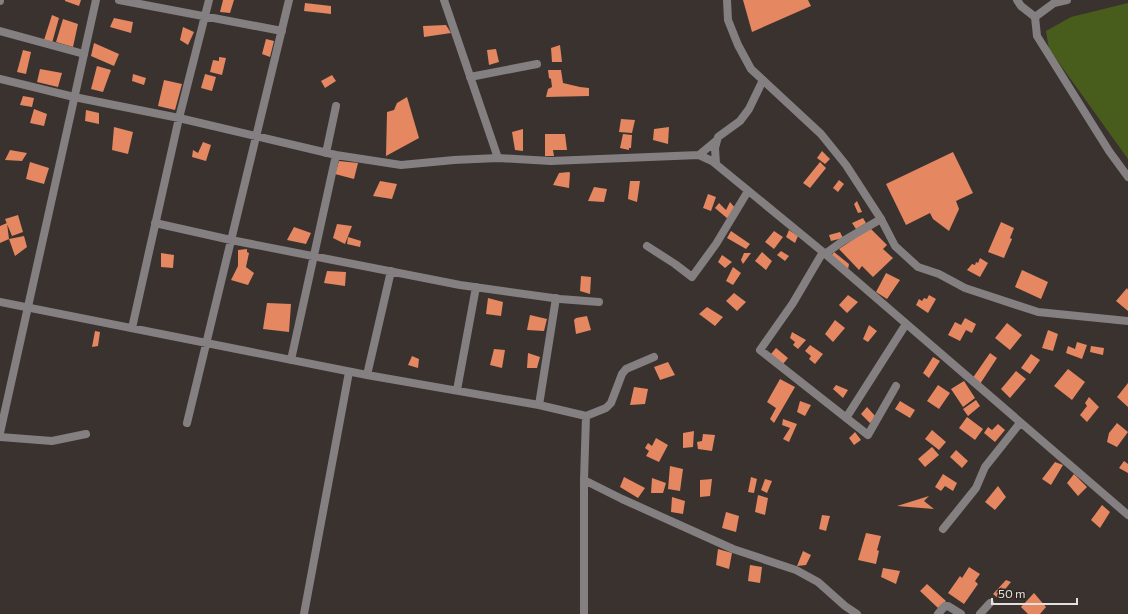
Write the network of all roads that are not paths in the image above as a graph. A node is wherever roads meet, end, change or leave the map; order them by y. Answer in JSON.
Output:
{"nodes":[{"id":1,"x":96,"y":0,"type":"edge"},
{"id":2,"x":120,"y":0,"type":"edge"},
{"id":3,"x":210,"y":0,"type":"edge"},
{"id":4,"x":289,"y":0,"type":"edge"},
{"id":5,"x":444,"y":0,"type":"edge"},
{"id":6,"x":727,"y":0,"type":"edge"},
{"id":7,"x":1017,"y":0,"type":"edge"},
{"id":8,"x":1067,"y":0,"type":"edge"},
{"id":9,"x":205,"y":16,"type":"junction"},
{"id":10,"x":1035,"y":17,"type":"junction"},
{"id":11,"x":0,"y":31,"type":"edge"},
{"id":12,"x":282,"y":31,"type":"junction"},
{"id":13,"x":84,"y":54,"type":"junction"},
{"id":14,"x":537,"y":64,"type":"dead end"},
{"id":15,"x":470,"y":77,"type":"junction"},
{"id":16,"x":0,"y":79,"type":"edge"},
{"id":17,"x":763,"y":80,"type":"junction"},
{"id":18,"x":74,"y":97,"type":"junction"},
{"id":19,"x":336,"y":106,"type":"dead end"},
{"id":20,"x":179,"y":118,"type":"junction"},
{"id":21,"x":256,"y":136,"type":"junction"},
{"id":22,"x":716,"y":140,"type":"junction"},
{"id":23,"x":326,"y":153,"type":"junction"},
{"id":24,"x":336,"y":155,"type":"junction"},
{"id":25,"x":699,"y":155,"type":"junction"},
{"id":26,"x":498,"y":158,"type":"junction"},
{"id":27,"x":716,"y":164,"type":"junction"},
{"id":28,"x":1128,"y":177,"type":"edge"},
{"id":29,"x":748,"y":190,"type":"junction"},
{"id":30,"x":881,"y":219,"type":"junction"},
{"id":31,"x":155,"y":223,"type":"junction"},
{"id":32,"x":231,"y":240,"type":"junction"},
{"id":33,"x":647,"y":246,"type":"dead end"},
{"id":34,"x":824,"y":253,"type":"junction"},
{"id":35,"x":313,"y":256,"type":"junction"},
{"id":36,"x":390,"y":271,"type":"junction"},
{"id":37,"x":476,"y":288,"type":"junction"},
{"id":38,"x":556,"y":298,"type":"junction"},
{"id":39,"x":0,"y":302,"type":"edge"},
{"id":40,"x":598,"y":302,"type":"dead end"},
{"id":41,"x":28,"y":308,"type":"junction"},
{"id":42,"x":1128,"y":320,"type":"edge"},
{"id":43,"x":906,"y":324,"type":"junction"},
{"id":44,"x":132,"y":328,"type":"junction"},
{"id":45,"x":206,"y":343,"type":"junction"},
{"id":46,"x":654,"y":357,"type":"dead end"},
{"id":47,"x":291,"y":360,"type":"junction"},
{"id":48,"x":349,"y":372,"type":"junction"},
{"id":49,"x":367,"y":375,"type":"junction"},
{"id":50,"x":896,"y":386,"type":"dead end"},
{"id":51,"x":457,"y":390,"type":"junction"},
{"id":52,"x":539,"y":405,"type":"junction"},
{"id":53,"x":586,"y":416,"type":"junction"},
{"id":54,"x":846,"y":418,"type":"junction"},
{"id":55,"x":187,"y":423,"type":"dead end"},
{"id":56,"x":1020,"y":423,"type":"junction"},
{"id":57,"x":0,"y":433,"type":"edge"},
{"id":58,"x":86,"y":434,"type":"dead end"},
{"id":59,"x":0,"y":437,"type":"edge"},
{"id":60,"x":584,"y":480,"type":"junction"},
{"id":61,"x":1128,"y":515,"type":"edge"},
{"id":62,"x":943,"y":529,"type":"dead end"},
{"id":63,"x":990,"y":603,"type":"dead end"},
{"id":64,"x":304,"y":614,"type":"edge"},
{"id":65,"x":584,"y":614,"type":"edge"},
{"id":66,"x":857,"y":614,"type":"edge"},
{"id":67,"x":938,"y":614,"type":"edge"},
{"id":68,"x":961,"y":614,"type":"edge"},
{"id":69,"x":980,"y":614,"type":"edge"}],
"edges":[{"from":1,"to":13,"type":"street"},
{"from":2,"to":9,"type":"street"},
{"from":3,"to":9,"type":"street"},
{"from":4,"to":12,"type":"street"},
{"from":5,"to":15,"type":"street"},
{"from":6,"to":17,"type":"street"},
{"from":7,"to":10,"type":"street"},
{"from":8,"to":10,"type":"street"},
{"from":9,"to":12,"type":"street"},
{"from":9,"to":20,"type":"street"},
{"from":10,"to":28,"type":"street"},
{"from":11,"to":13,"type":"street"},
{"from":12,"to":21,"type":"street"},
{"from":13,"to":18,"type":"street"},
{"from":14,"to":15,"type":"street"},
{"from":15,"to":26,"type":"street"},
{"from":16,"to":18,"type":"street"},
{"from":17,"to":22,"type":"street"},
{"from":17,"to":30,"type":"street"},
{"from":18,"to":20,"type":"street"},
{"from":18,"to":41,"type":"street"},
{"from":19,"to":23,"type":"street"},
{"from":20,"to":21,"type":"street"},
{"from":20,"to":31,"type":"street"},
{"from":21,"to":23,"type":"street"},
{"from":21,"to":32,"type":"street"},
{"from":22,"to":25,"type":"street"},
{"from":22,"to":27,"type":"street"},
{"from":23,"to":24,"type":"street"},
{"from":24,"to":26,"type":"street"},
{"from":24,"to":35,"type":"street"},
{"from":25,"to":26,"type":"street"},
{"from":25,"to":27,"type":"street"},
{"from":27,"to":29,"type":"street"},
{"from":29,"to":33,"type":"street"},
{"from":29,"to":34,"type":"street"},
{"from":30,"to":34,"type":"street"},
{"from":30,"to":42,"type":"street"},
{"from":31,"to":32,"type":"street"},
{"from":31,"to":44,"type":"street"},
{"from":32,"to":35,"type":"street"},
{"from":32,"to":45,"type":"street"},
{"from":34,"to":43,"type":"street"},
{"from":34,"to":54,"type":"street"},
{"from":35,"to":36,"type":"street"},
{"from":35,"to":47,"type":"street"},
{"from":36,"to":37,"type":"street"},
{"from":36,"to":49,"type":"street"},
{"from":37,"to":38,"type":"street"},
{"from":37,"to":51,"type":"street"},
{"from":38,"to":40,"type":"street"},
{"from":38,"to":52,"type":"street"},
{"from":39,"to":41,"type":"street"},
{"from":41,"to":44,"type":"street"},
{"from":41,"to":57,"type":"street"},
{"from":43,"to":54,"type":"street"},
{"from":43,"to":56,"type":"street"},
{"from":44,"to":45,"type":"street"},
{"from":45,"to":47,"type":"street"},
{"from":45,"to":55,"type":"street"},
{"from":46,"to":53,"type":"street"},
{"from":47,"to":48,"type":"street"},
{"from":48,"to":49,"type":"street"},
{"from":48,"to":64,"type":"street"},
{"from":49,"to":51,"type":"street"},
{"from":50,"to":54,"type":"street"},
{"from":51,"to":52,"type":"street"},
{"from":52,"to":53,"type":"street"},
{"from":53,"to":60,"type":"street"},
{"from":56,"to":61,"type":"street"},
{"from":56,"to":62,"type":"street"},
{"from":58,"to":59,"type":"street"},
{"from":60,"to":65,"type":"street"},
{"from":60,"to":66,"type":"street"},
{"from":63,"to":69,"type":"street"},
{"from":67,"to":68,"type":"street"}]}
